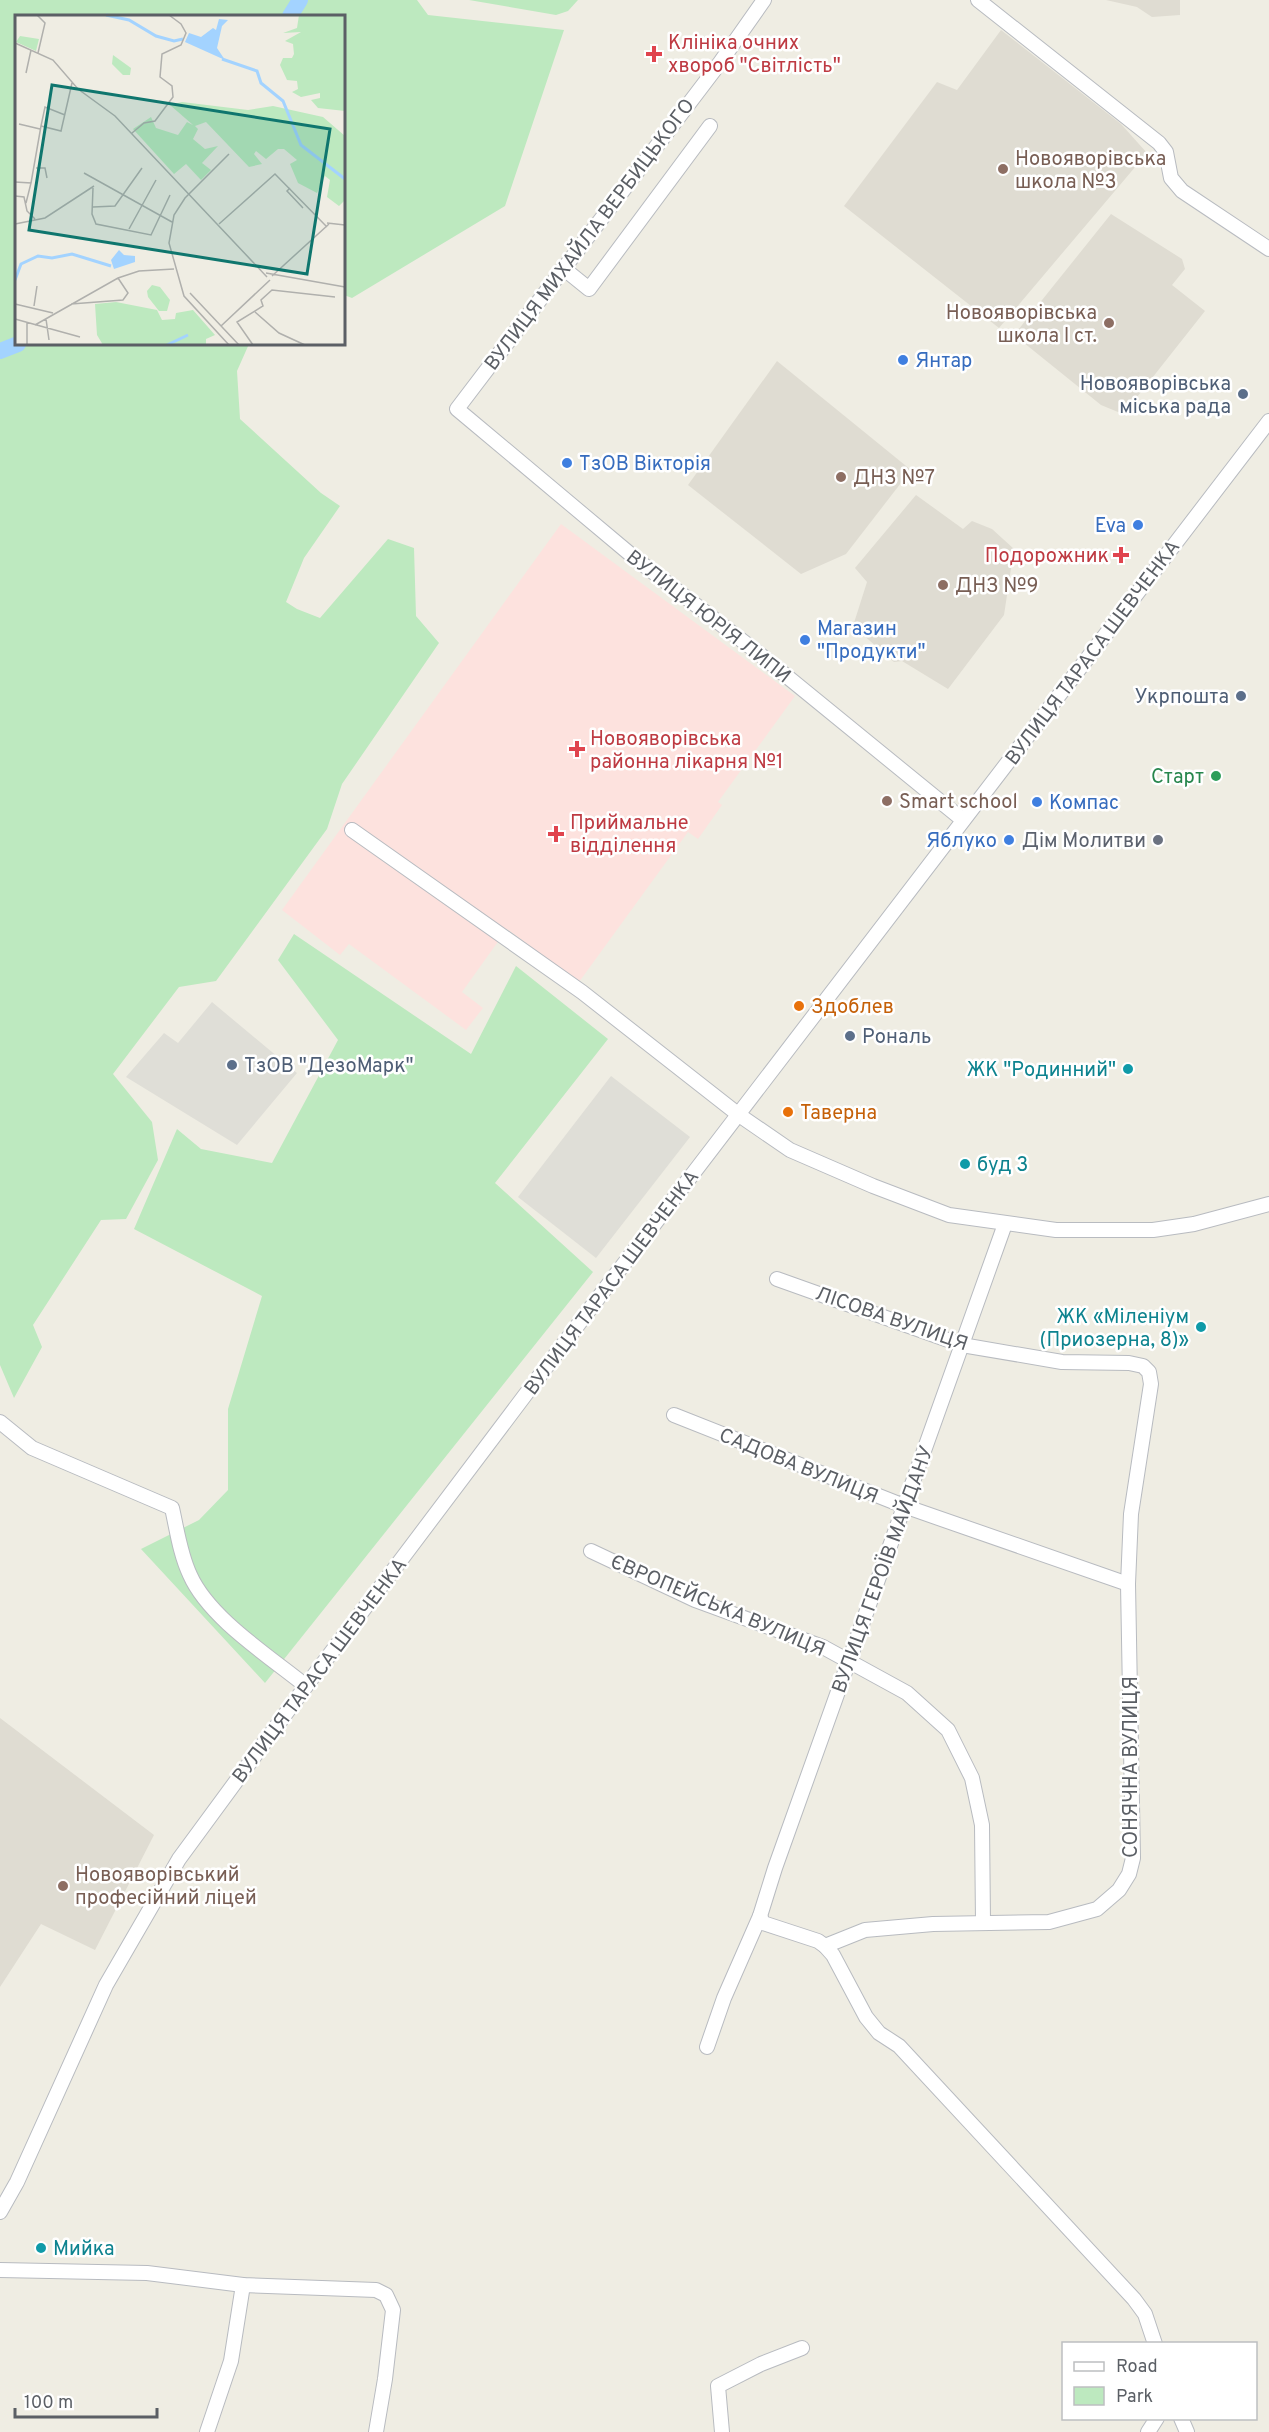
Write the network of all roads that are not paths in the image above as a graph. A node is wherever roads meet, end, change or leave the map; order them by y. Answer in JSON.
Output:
{"nodes":[{"id":1,"x":764,"y":0,"type":"edge"},
{"id":2,"x":978,"y":0,"type":"edge"},
{"id":3,"x":710,"y":126,"type":"dead end"},
{"id":4,"x":1269,"y":249,"type":"edge"},
{"id":5,"x":563,"y":268,"type":"junction"},
{"id":6,"x":457,"y":409,"type":"joint"},
{"id":7,"x":1269,"y":421,"type":"edge"},
{"id":8,"x":963,"y":820,"type":"junction"},
{"id":9,"x":352,"y":830,"type":"dead end"},
{"id":10,"x":739,"y":1115,"type":"junction"},
{"id":11,"x":1269,"y":1204,"type":"edge"},
{"id":12,"x":1005,"y":1224,"type":"junction"},
{"id":13,"x":777,"y":1279,"type":"dead end"},
{"id":14,"x":962,"y":1345,"type":"junction"},
{"id":15,"x":1149,"y":1372,"type":"joint"},
{"id":16,"x":674,"y":1415,"type":"dead end"},
{"id":17,"x":0,"y":1422,"type":"edge"},
{"id":18,"x":904,"y":1506,"type":"junction"},
{"id":19,"x":591,"y":1551,"type":"dead end"},
{"id":20,"x":1128,"y":1584,"type":"junction"},
{"id":21,"x":849,"y":1662,"type":"junction"},
{"id":22,"x":306,"y":1686,"type":"junction"},
{"id":23,"x":760,"y":1916,"type":"junction"},
{"id":24,"x":983,"y":1923,"type":"junction"},
{"id":25,"x":825,"y":1946,"type":"junction"},
{"id":26,"x":706,"y":2047,"type":"dead end"},
{"id":27,"x":0,"y":2212,"type":"edge"},
{"id":28,"x":0,"y":2270,"type":"edge"},
{"id":29,"x":243,"y":2285,"type":"junction"},
{"id":30,"x":1155,"y":2342,"type":"edge"},
{"id":31,"x":802,"y":2348,"type":"dead end"},
{"id":32,"x":207,"y":2432,"type":"edge"},
{"id":33,"x":376,"y":2432,"type":"edge"},
{"id":34,"x":722,"y":2432,"type":"edge"}],
"edges":[{"from":1,"to":5,"type":"street","name":"ВУЛИЦЯ МИХАЙЛА ВЕРБИЦЬКОГО"},
{"from":2,"to":4,"type":"street"},
{"from":3,"to":5,"type":"street"},
{"from":5,"to":6,"type":"street","name":"ВУЛИЦЯ МИХАЙЛА ВЕРБИЦЬКОГО"},
{"from":6,"to":8,"type":"street","name":"ВУЛИЦЯ ЮРІЯ ЛИПИ"},
{"from":7,"to":8,"type":"street","name":"ВУЛИЦЯ ТАРАСА ШЕВЧЕНКА"},
{"from":8,"to":10,"type":"street","name":"ВУЛИЦЯ ТАРАСА ШЕВЧЕНКА"},
{"from":9,"to":10,"type":"street"},
{"from":10,"to":12,"type":"street"},
{"from":10,"to":22,"type":"street","name":"ВУЛИЦЯ ТАРАСА ШЕВЧЕНКА"},
{"from":11,"to":12,"type":"street"},
{"from":12,"to":14,"type":"street","name":"ВУЛИЦЯ ГЕРОЇВ МАЙДАНУ"},
{"from":13,"to":14,"type":"street","name":"ЛІСОВА ВУЛИЦЯ"},
{"from":14,"to":15,"type":"street","name":"ЛІСОВА ВУЛИЦЯ"},
{"from":14,"to":18,"type":"street","name":"ВУЛИЦЯ ГЕРОЇВ МАЙДАНУ"},
{"from":15,"to":20,"type":"street","name":"СОНЯЧНА ВУЛИЦЯ"},
{"from":16,"to":18,"type":"street","name":"САДОВА ВУЛИЦЯ"},
{"from":17,"to":22,"type":"street"},
{"from":18,"to":20,"type":"street","name":"САДОВА ВУЛИЦЯ"},
{"from":18,"to":21,"type":"street","name":"ВУЛИЦЯ ГЕРОЇВ МАЙДАНУ"},
{"from":19,"to":21,"type":"street","name":"ЄВРОПЕЙСЬКА ВУЛИЦЯ"},
{"from":20,"to":24,"type":"street","name":"СОНЯЧНА ВУЛИЦЯ"},
{"from":21,"to":23,"type":"street","name":"ВУЛИЦЯ ГЕРОЇВ МАЙДАНУ"},
{"from":21,"to":24,"type":"street","name":"ЄВРОПЕЙСЬКА ВУЛИЦЯ"},
{"from":22,"to":27,"type":"street","name":"ВУЛИЦЯ ТАРАСА ШЕВЧЕНКА"},
{"from":23,"to":25,"type":"street"},
{"from":23,"to":26,"type":"street","name":"ВУЛИЦЯ ГЕРОЇВ МАЙДАНУ"},
{"from":24,"to":25,"type":"street","name":"СОНЯЧНА ВУЛИЦЯ"},
{"from":25,"to":30,"type":"street"},
{"from":28,"to":29,"type":"street"},
{"from":29,"to":32,"type":"street"},
{"from":29,"to":33,"type":"street"},
{"from":31,"to":34,"type":"street"}]}
